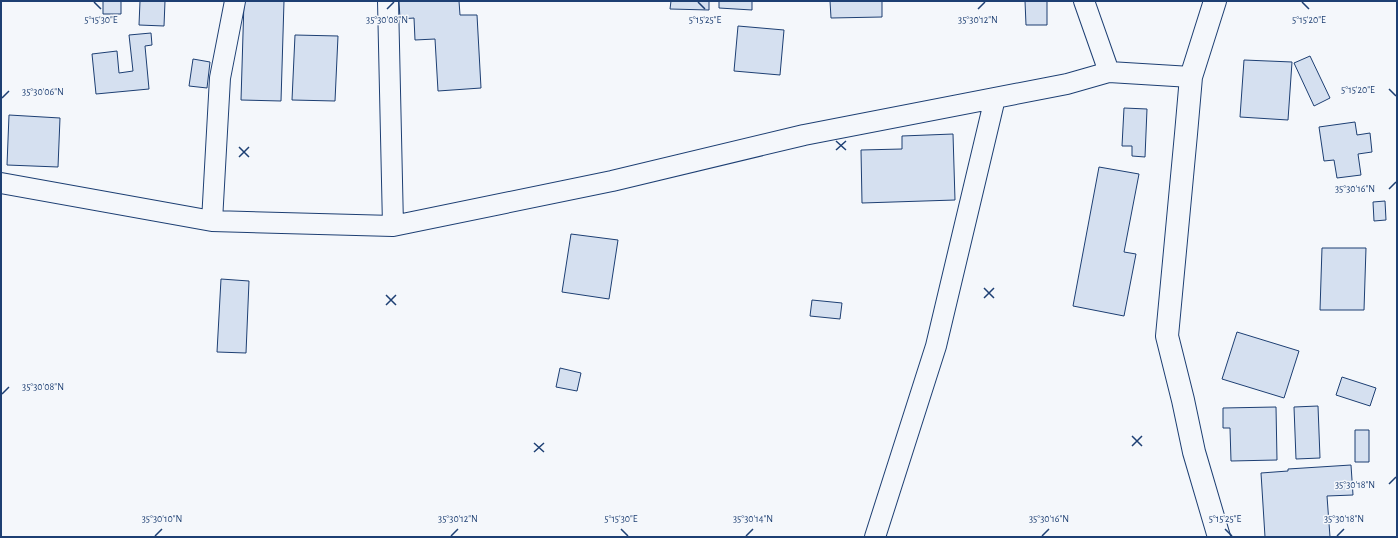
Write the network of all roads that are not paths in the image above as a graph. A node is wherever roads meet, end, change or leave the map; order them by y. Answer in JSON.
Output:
{"nodes":[{"id":1,"x":235,"y":1,"type":"edge"},
{"id":2,"x":388,"y":1,"type":"edge"},
{"id":3,"x":1084,"y":1,"type":"edge"},
{"id":4,"x":1214,"y":1,"type":"edge"},
{"id":5,"x":1109,"y":72,"type":"junction"},
{"id":6,"x":1190,"y":77,"type":"junction"},
{"id":7,"x":995,"y":98,"type":"junction"},
{"id":8,"x":1,"y":183,"type":"edge"},
{"id":9,"x":212,"y":221,"type":"junction"},
{"id":10,"x":393,"y":226,"type":"junction"},
{"id":11,"x":875,"y":537,"type":"edge"},
{"id":12,"x":1219,"y":537,"type":"edge"}],
"edges":[{"from":1,"to":9,"type":"street"},
{"from":2,"to":10,"type":"street"},
{"from":3,"to":5,"type":"street"},
{"from":4,"to":6,"type":"street"},
{"from":5,"to":6,"type":"street"},
{"from":5,"to":7,"type":"street"},
{"from":6,"to":12,"type":"street"},
{"from":7,"to":10,"type":"street"},
{"from":7,"to":11,"type":"street"},
{"from":8,"to":9,"type":"street"},
{"from":9,"to":10,"type":"street"}]}
